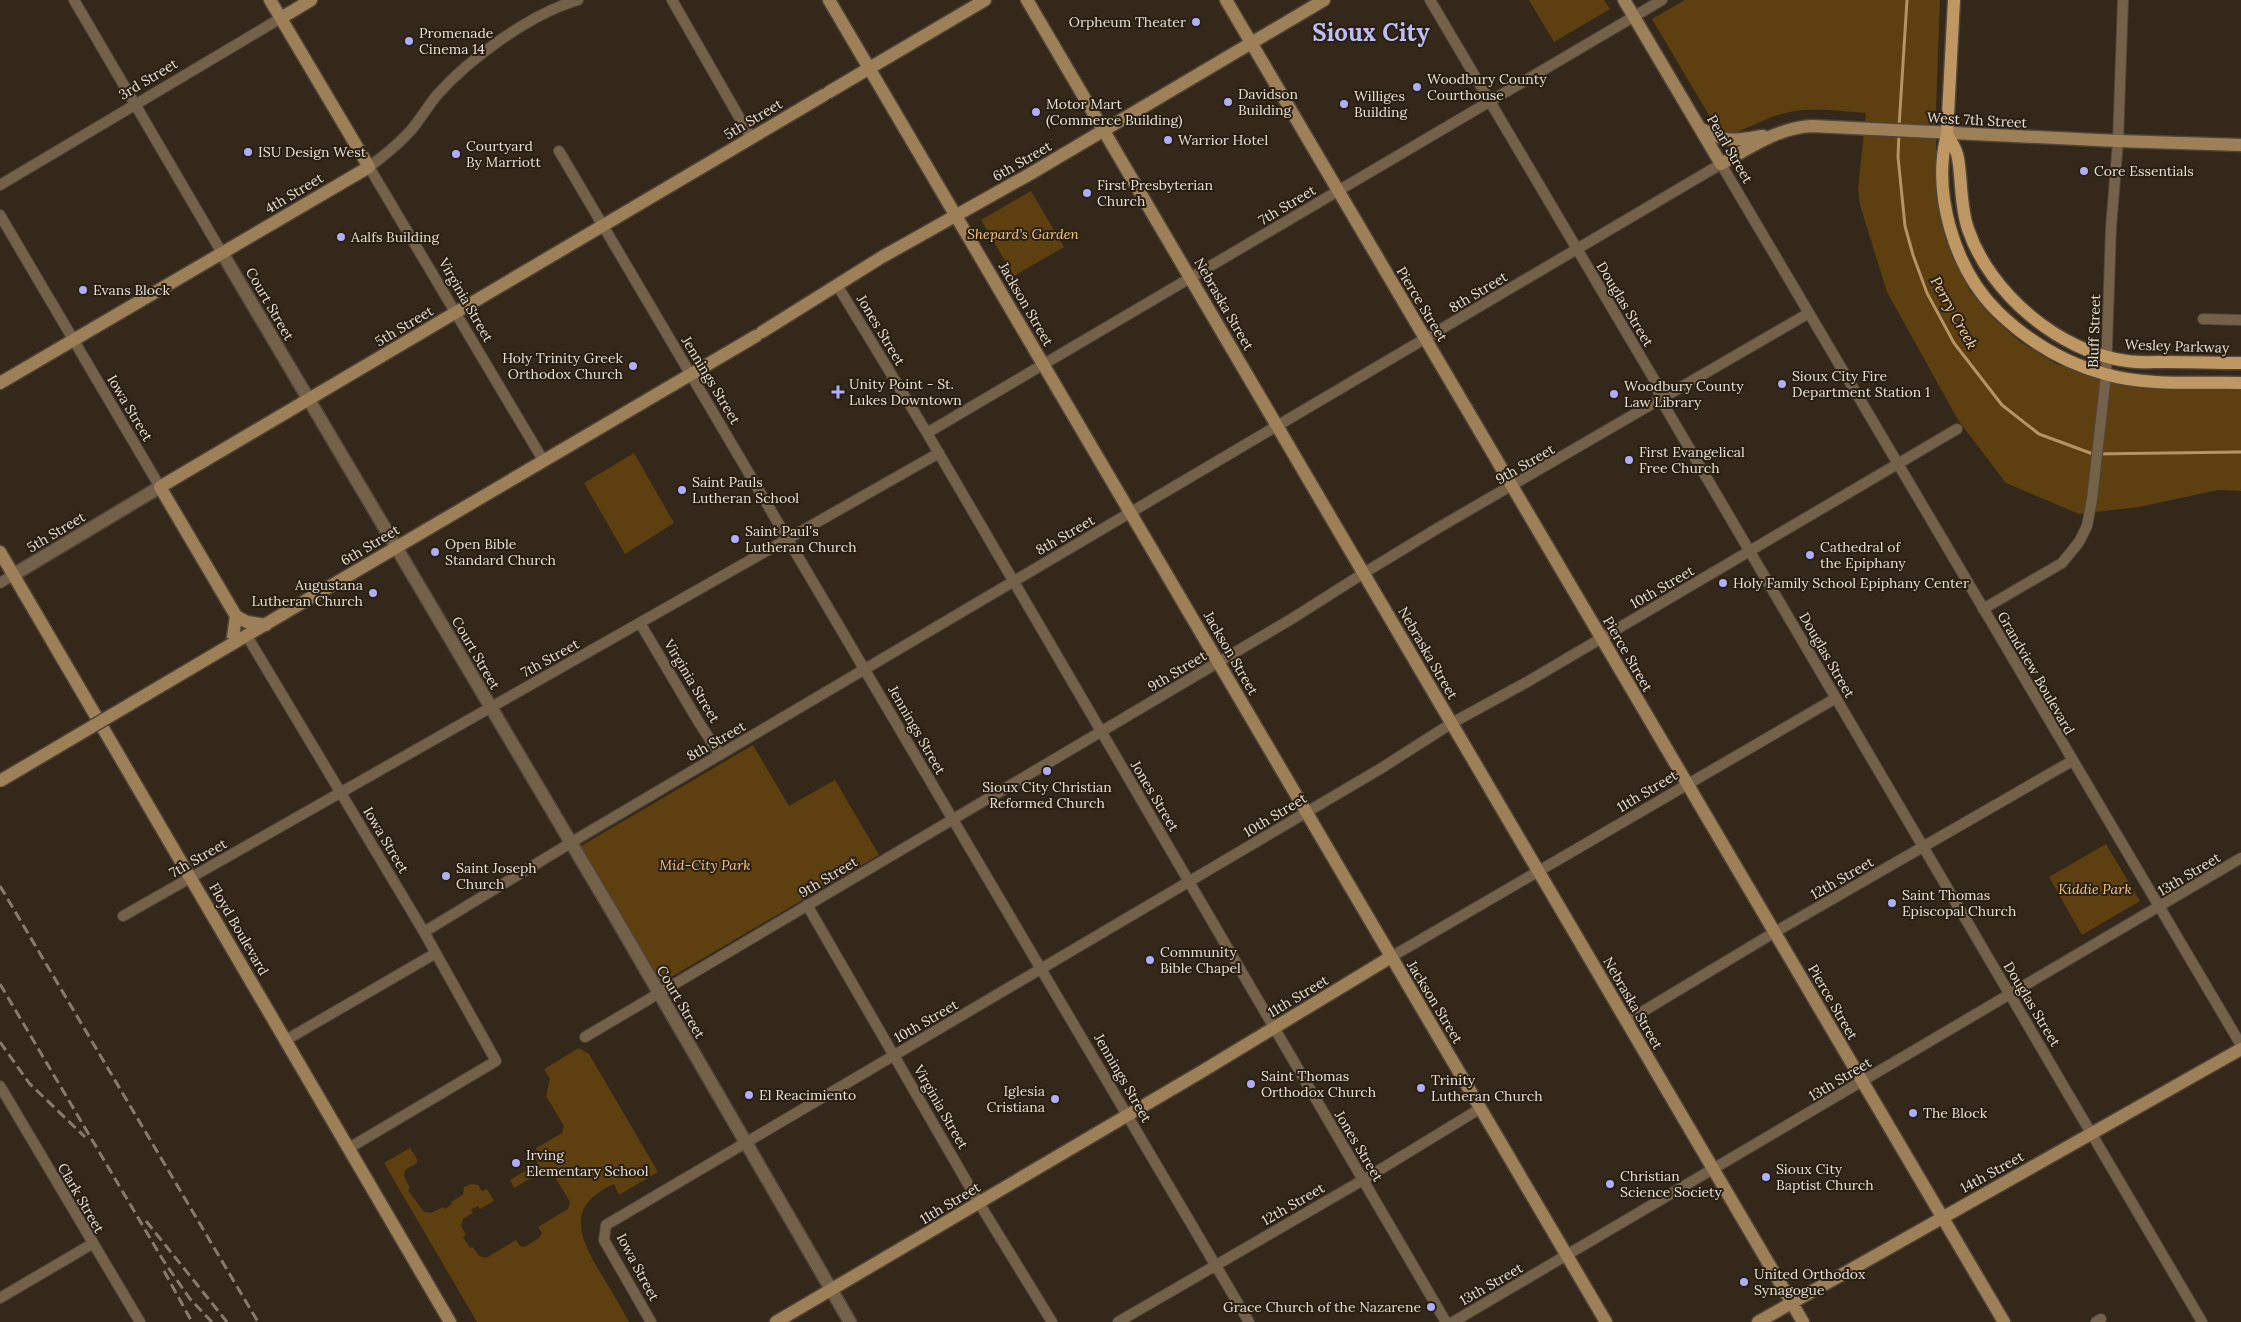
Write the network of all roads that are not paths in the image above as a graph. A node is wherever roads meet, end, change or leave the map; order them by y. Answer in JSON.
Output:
{"nodes":[{"id":1,"x":74,"y":0,"type":"edge"},
{"id":2,"x":270,"y":0,"type":"edge"},
{"id":3,"x":311,"y":0,"type":"edge"},
{"id":4,"x":578,"y":0,"type":"edge"},
{"id":5,"x":672,"y":0,"type":"edge"},
{"id":6,"x":829,"y":0,"type":"edge"},
{"id":7,"x":985,"y":0,"type":"edge"},
{"id":8,"x":1027,"y":0,"type":"edge"},
{"id":9,"x":1226,"y":0,"type":"edge"},
{"id":10,"x":1324,"y":0,"type":"edge"},
{"id":11,"x":1430,"y":0,"type":"edge"},
{"id":12,"x":1624,"y":0,"type":"edge"},
{"id":13,"x":1662,"y":0,"type":"edge"},
{"id":14,"x":1954,"y":0,"type":"edge"},
{"id":15,"x":2123,"y":0,"type":"edge"},
{"id":16,"x":1634,"y":16,"type":"junction"},
{"id":17,"x":281,"y":18,"type":"junction"},
{"id":18,"x":1251,"y":43,"type":"junction"},
{"id":19,"x":869,"y":68,"type":"junction"},
{"id":20,"x":1490,"y":101,"type":"junction"},
{"id":21,"x":134,"y":105,"type":"junction"},
{"id":22,"x":1700,"y":128,"type":"junction"},
{"id":23,"x":1103,"y":130,"type":"junction"},
{"id":24,"x":1948,"y":134,"type":"junction"},
{"id":25,"x":1771,"y":135,"type":"junction"},
{"id":26,"x":751,"y":138,"type":"junction"},
{"id":27,"x":2118,"y":142,"type":"junction"},
{"id":28,"x":2241,"y":146,"type":"edge"},
{"id":29,"x":559,"y":152,"type":"dead end"},
{"id":30,"x":1721,"y":164,"type":"junction"},
{"id":31,"x":369,"y":166,"type":"junction"},
{"id":32,"x":0,"y":185,"type":"edge"},
{"id":33,"x":1338,"y":191,"type":"junction"},
{"id":34,"x":0,"y":215,"type":"edge"},
{"id":35,"x":956,"y":216,"type":"junction"},
{"id":36,"x":603,"y":225,"type":"junction"},
{"id":37,"x":1577,"y":249,"type":"junction"},
{"id":38,"x":222,"y":253,"type":"junction"},
{"id":39,"x":1191,"y":277,"type":"junction"},
{"id":40,"x":837,"y":285,"type":"junction"},
{"id":41,"x":455,"y":313,"type":"junction"},
{"id":42,"x":1809,"y":313,"type":"junction"},
{"id":43,"x":2203,"y":319,"type":"dead end"},
{"id":44,"x":2241,"y":320,"type":"edge"},
{"id":45,"x":1426,"y":340,"type":"junction"},
{"id":46,"x":73,"y":341,"type":"junction"},
{"id":47,"x":2106,"y":356,"type":"junction"},
{"id":48,"x":2241,"y":363,"type":"edge"},
{"id":49,"x":1043,"y":365,"type":"junction"},
{"id":50,"x":691,"y":373,"type":"junction"},
{"id":51,"x":2106,"y":375,"type":"junction"},
{"id":52,"x":0,"y":383,"type":"edge"},
{"id":53,"x":2241,"y":383,"type":"edge"},
{"id":54,"x":308,"y":400,"type":"junction"},
{"id":55,"x":1661,"y":400,"type":"junction"},
{"id":56,"x":1278,"y":427,"type":"junction"},
{"id":57,"x":1957,"y":429,"type":"dead end"},
{"id":58,"x":927,"y":433,"type":"junction"},
{"id":59,"x":939,"y":453,"type":"junction"},
{"id":60,"x":543,"y":460,"type":"junction"},
{"id":61,"x":1898,"y":464,"type":"junction"},
{"id":62,"x":160,"y":487,"type":"junction"},
{"id":63,"x":1512,"y":487,"type":"junction"},
{"id":64,"x":1130,"y":513,"type":"junction"},
{"id":65,"x":788,"y":539,"type":"junction"},
{"id":66,"x":396,"y":547,"type":"junction"},
{"id":67,"x":1750,"y":551,"type":"junction"},
{"id":68,"x":0,"y":552,"type":"edge"},
{"id":69,"x":1364,"y":572,"type":"junction"},
{"id":70,"x":13,"y":575,"type":"junction"},
{"id":71,"x":0,"y":582,"type":"edge"},
{"id":72,"x":1013,"y":582,"type":"junction"},
{"id":73,"x":1983,"y":609,"type":"junction"},
{"id":74,"x":236,"y":616,"type":"junction"},
{"id":75,"x":640,"y":623,"type":"junction"},
{"id":76,"x":266,"y":625,"type":"junction"},
{"id":77,"x":247,"y":636,"type":"junction"},
{"id":78,"x":1602,"y":638,"type":"junction"},
{"id":79,"x":232,"y":644,"type":"junction"},
{"id":80,"x":1218,"y":662,"type":"junction"},
{"id":81,"x":865,"y":669,"type":"junction"},
{"id":82,"x":1836,"y":698,"type":"junction"},
{"id":83,"x":490,"y":708,"type":"junction"},
{"id":84,"x":1452,"y":723,"type":"junction"},
{"id":85,"x":1101,"y":732,"type":"junction"},
{"id":86,"x":720,"y":755,"type":"junction"},
{"id":87,"x":2072,"y":761,"type":"junction"},
{"id":88,"x":0,"y":781,"type":"edge"},
{"id":89,"x":1687,"y":785,"type":"junction"},
{"id":90,"x":341,"y":793,"type":"junction"},
{"id":91,"x":1307,"y":812,"type":"junction"},
{"id":92,"x":953,"y":819,"type":"junction"},
{"id":93,"x":570,"y":843,"type":"junction"},
{"id":94,"x":1924,"y":847,"type":"junction"},
{"id":95,"x":2241,"y":858,"type":"edge"},
{"id":96,"x":1539,"y":872,"type":"junction"},
{"id":97,"x":192,"y":878,"type":"junction"},
{"id":98,"x":1190,"y":881,"type":"junction"},
{"id":99,"x":807,"y":906,"type":"junction"},
{"id":100,"x":2158,"y":908,"type":"junction"},
{"id":101,"x":123,"y":916,"type":"dead end"},
{"id":102,"x":424,"y":932,"type":"junction"},
{"id":103,"x":1775,"y":932,"type":"junction"},
{"id":104,"x":436,"y":953,"type":"junction"},
{"id":105,"x":1391,"y":957,"type":"junction"},
{"id":106,"x":1040,"y":969,"type":"junction"},
{"id":107,"x":658,"y":993,"type":"junction"},
{"id":108,"x":2010,"y":994,"type":"junction"},
{"id":109,"x":1626,"y":1021,"type":"junction"},
{"id":110,"x":1274,"y":1028,"type":"junction"},
{"id":111,"x":585,"y":1036,"type":"dead end"},
{"id":112,"x":286,"y":1040,"type":"junction"},
{"id":113,"x":2241,"y":1047,"type":"edge"},
{"id":114,"x":894,"y":1055,"type":"junction"},
{"id":115,"x":1863,"y":1082,"type":"junction"},
{"id":116,"x":0,"y":1086,"type":"edge"},
{"id":117,"x":1481,"y":1108,"type":"junction"},
{"id":118,"x":1128,"y":1114,"type":"junction"},
{"id":119,"x":2091,"y":1132,"type":"junction"},
{"id":120,"x":745,"y":1143,"type":"junction"},
{"id":121,"x":349,"y":1148,"type":"junction"},
{"id":122,"x":1713,"y":1168,"type":"junction"},
{"id":123,"x":1363,"y":1180,"type":"junction"},
{"id":124,"x":979,"y":1202,"type":"junction"},
{"id":125,"x":1942,"y":1217,"type":"junction"},
{"id":126,"x":606,"y":1225,"type":"joint"},
{"id":127,"x":92,"y":1244,"type":"junction"},
{"id":128,"x":1568,"y":1256,"type":"junction"},
{"id":129,"x":1214,"y":1264,"type":"junction"},
{"id":130,"x":830,"y":1290,"type":"junction"},
{"id":131,"x":0,"y":1298,"type":"edge"},
{"id":132,"x":1792,"y":1302,"type":"junction"},
{"id":133,"x":140,"y":1322,"type":"edge"},
{"id":134,"x":450,"y":1322,"type":"edge"},
{"id":135,"x":651,"y":1322,"type":"edge"},
{"id":136,"x":776,"y":1322,"type":"edge"},
{"id":137,"x":850,"y":1322,"type":"edge"},
{"id":138,"x":1052,"y":1322,"type":"edge"},
{"id":139,"x":1118,"y":1322,"type":"edge"},
{"id":140,"x":1249,"y":1322,"type":"edge"},
{"id":141,"x":1446,"y":1322,"type":"edge"},
{"id":142,"x":1453,"y":1322,"type":"edge"},
{"id":143,"x":1606,"y":1322,"type":"edge"},
{"id":144,"x":1758,"y":1322,"type":"edge"},
{"id":145,"x":1803,"y":1322,"type":"edge"},
{"id":146,"x":2004,"y":1322,"type":"edge"},
{"id":147,"x":2202,"y":1322,"type":"edge"}],
"edges":[{"from":1,"to":21,"type":"street","name":"Court Street"},
{"from":2,"to":17,"type":"main road","name":"Virginia Street"},
{"from":3,"to":17,"type":"main road","name":"3rd Street"},
{"from":4,"to":31,"type":"street","name":"4th Street"},
{"from":5,"to":26,"type":"street"},
{"from":6,"to":19,"type":"main road","name":"Jackson Street"},
{"from":7,"to":19,"type":"main road","name":"5th Street"},
{"from":8,"to":23,"type":"main road","name":"Nebraska Street"},
{"from":9,"to":18,"type":"main road","name":"Pierce Street"},
{"from":10,"to":18,"type":"main road","name":"6th Street"},
{"from":11,"to":20,"type":"street","name":"Douglas Street"},
{"from":12,"to":16,"type":"main road","name":"Pearl Street"},
{"from":13,"to":16,"type":"street","name":"7th Street"},
{"from":14,"to":24,"type":"main road","name":"Wesley Parkway"},
{"from":15,"to":27,"type":"street","name":"Bluff Street"},
{"from":16,"to":20,"type":"street","name":"7th Street"},
{"from":16,"to":22,"type":"main road","name":"Pearl Street"},
{"from":17,"to":21,"type":"street","name":"3rd Street"},
{"from":17,"to":31,"type":"main road","name":"Virginia Street"},
{"from":18,"to":23,"type":"main road","name":"6th Street"},
{"from":18,"to":33,"type":"main road","name":"Pierce Street"},
{"from":19,"to":26,"type":"main road","name":"5th Street"},
{"from":19,"to":35,"type":"main road","name":"Jackson Street"},
{"from":20,"to":33,"type":"street","name":"7th Street"},
{"from":20,"to":37,"type":"street","name":"Douglas Street"},
{"from":21,"to":32,"type":"street","name":"3rd Street"},
{"from":21,"to":38,"type":"street","name":"Court Street"},
{"from":22,"to":25,"type":"main road"},
{"from":22,"to":30,"type":"main road","name":"Pearl Street"},
{"from":23,"to":35,"type":"main road","name":"6th Street"},
{"from":23,"to":39,"type":"main road","name":"Nebraska Street"},
{"from":24,"to":25,"type":"main road","name":"West 7th Street"},
{"from":24,"to":27,"type":"main road","name":"West 7th Street"},
{"from":24,"to":47,"type":"main road","name":"Wesley Parkway"},
{"from":24,"to":51,"type":"main road","name":"Wesley Parkway"},
{"from":25,"to":30,"type":"main road","name":"West 7th Street"},
{"from":26,"to":36,"type":"main road","name":"5th Street"},
{"from":27,"to":28,"type":"main road","name":"West 7th Street"},
{"from":27,"to":47,"type":"street","name":"Bluff Street"},
{"from":29,"to":36,"type":"street","name":"Jennings Street"},
{"from":30,"to":37,"type":"street","name":"8th Street"},
{"from":30,"to":42,"type":"street","name":"Pearl Street"},
{"from":31,"to":38,"type":"main road","name":"4th Street"},
{"from":31,"to":41,"type":"street","name":"Virginia Street"},
{"from":33,"to":39,"type":"street","name":"7th Street"},
{"from":33,"to":45,"type":"main road","name":"Pierce Street"},
{"from":34,"to":46,"type":"street","name":"Iowa Street"},
{"from":35,"to":40,"type":"main road","name":"6th Street"},
{"from":35,"to":49,"type":"main road","name":"Jackson Street"},
{"from":36,"to":41,"type":"main road","name":"5th Street"},
{"from":36,"to":50,"type":"street","name":"Jennings Street"},
{"from":37,"to":45,"type":"street","name":"8th Street"},
{"from":37,"to":55,"type":"street","name":"Douglas Street"},
{"from":38,"to":46,"type":"main road","name":"4th Street"},
{"from":38,"to":54,"type":"street","name":"Court Street"},
{"from":39,"to":49,"type":"street","name":"7th Street"},
{"from":39,"to":56,"type":"main road","name":"Nebraska Street"},
{"from":40,"to":50,"type":"main road","name":"6th Street"},
{"from":40,"to":58,"type":"street","name":"Jones Street"},
{"from":41,"to":54,"type":"main road","name":"5th Street"},
{"from":41,"to":60,"type":"street","name":"Virginia Street"},
{"from":42,"to":55,"type":"street","name":"9th Street"},
{"from":42,"to":61,"type":"street","name":"Grandview Boulevard"},
{"from":43,"to":44,"type":"street"},
{"from":45,"to":56,"type":"street","name":"8th Street"},
{"from":45,"to":63,"type":"main road","name":"Pierce Street"},
{"from":46,"to":52,"type":"main road","name":"4th Street"},
{"from":46,"to":62,"type":"street","name":"Iowa Street"},
{"from":47,"to":48,"type":"main road","name":"Wesley Parkway"},
{"from":47,"to":51,"type":"street","name":"Bluff Street"},
{"from":49,"to":58,"type":"street","name":"7th Street"},
{"from":49,"to":64,"type":"main road","name":"Jackson Street"},
{"from":50,"to":60,"type":"main road","name":"6th Street"},
{"from":50,"to":65,"type":"street","name":"Jennings Street"},
{"from":51,"to":53,"type":"main road","name":"Wesley Parkway"},
{"from":51,"to":73,"type":"street","name":"Bluff Street"},
{"from":54,"to":62,"type":"main road","name":"5th Street"},
{"from":54,"to":66,"type":"street","name":"Court Street"},
{"from":55,"to":63,"type":"street","name":"9th Street"},
{"from":55,"to":67,"type":"street","name":"Douglas Street"},
{"from":56,"to":64,"type":"street","name":"8th Street"},
{"from":56,"to":69,"type":"main road","name":"Nebraska Street"},
{"from":57,"to":61,"type":"street","name":"10th Street"},
{"from":58,"to":59,"type":"street","name":"Jones Street"},
{"from":59,"to":65,"type":"street","name":"7th Street"},
{"from":59,"to":72,"type":"street","name":"Jones Street"},
{"from":60,"to":66,"type":"main road","name":"6th Street"},
{"from":61,"to":67,"type":"street","name":"10th Street"},
{"from":61,"to":73,"type":"street","name":"Grandview Boulevard"},
{"from":62,"to":70,"type":"street","name":"5th Street"},
{"from":62,"to":74,"type":"main road","name":"Iowa Street"},
{"from":63,"to":69,"type":"street","name":"9th Street"},
{"from":63,"to":78,"type":"main road","name":"Pierce Street"},
{"from":64,"to":72,"type":"street","name":"8th Street"},
{"from":64,"to":80,"type":"main road","name":"Jackson Street"},
{"from":65,"to":75,"type":"street","name":"7th Street"},
{"from":65,"to":81,"type":"street","name":"Jennings Street"},
{"from":66,"to":76,"type":"main road","name":"6th Street"},
{"from":66,"to":83,"type":"street","name":"Court Street"},
{"from":67,"to":78,"type":"street","name":"10th Street"},
{"from":67,"to":82,"type":"street","name":"Douglas Street"},
{"from":68,"to":70,"type":"main road","name":"Floyd Boulevard"},
{"from":69,"to":80,"type":"street","name":"9th Street"},
{"from":69,"to":84,"type":"main road","name":"Nebraska Street"},
{"from":70,"to":71,"type":"street","name":"5th Street"},
{"from":70,"to":97,"type":"main road","name":"Floyd Boulevard"},
{"from":72,"to":81,"type":"street","name":"8th Street"},
{"from":72,"to":85,"type":"street","name":"Jones Street"},
{"from":73,"to":87,"type":"street","name":"Grandview Boulevard"},
{"from":74,"to":76,"type":"main road"},
{"from":74,"to":79,"type":"main road"},
{"from":75,"to":83,"type":"street","name":"7th Street"},
{"from":75,"to":86,"type":"street","name":"Virginia Street"},
{"from":76,"to":77,"type":"main road","name":"6th Street"},
{"from":77,"to":79,"type":"main road","name":"6th Street"},
{"from":77,"to":90,"type":"street","name":"Iowa Street"},
{"from":78,"to":84,"type":"street","name":"10th Street"},
{"from":78,"to":89,"type":"main road","name":"Pierce Street"},
{"from":79,"to":88,"type":"main road","name":"6th Street","bridge":true},
{"from":80,"to":85,"type":"street","name":"9th Street"},
{"from":80,"to":91,"type":"main road","name":"Jackson Street"},
{"from":81,"to":86,"type":"street","name":"8th Street"},
{"from":81,"to":92,"type":"street","name":"Jennings Street"},
{"from":82,"to":89,"type":"street","name":"11th Street"},
{"from":82,"to":94,"type":"street","name":"Douglas Street"},
{"from":83,"to":90,"type":"street","name":"7th Street"},
{"from":83,"to":93,"type":"street","name":"Court Street"},
{"from":84,"to":91,"type":"street","name":"10th Street"},
{"from":84,"to":96,"type":"main road","name":"Nebraska Street"},
{"from":85,"to":92,"type":"street","name":"9th Street"},
{"from":85,"to":98,"type":"street","name":"Jones Street"},
{"from":86,"to":93,"type":"street","name":"8th Street"},
{"from":87,"to":94,"type":"street","name":"12th Street"},
{"from":87,"to":100,"type":"street","name":"Grandview Boulevard"},
{"from":89,"to":96,"type":"street","name":"11th Street"},
{"from":89,"to":103,"type":"main road","name":"Pierce Street"},
{"from":90,"to":97,"type":"street","name":"7th Street"},
{"from":90,"to":102,"type":"street","name":"Iowa Street"},
{"from":91,"to":98,"type":"street","name":"10th Street"},
{"from":91,"to":105,"type":"main road","name":"Jackson Street"},
{"from":92,"to":99,"type":"street","name":"9th Street"},
{"from":92,"to":106,"type":"street","name":"Jennings Street"},
{"from":93,"to":102,"type":"street","name":"8th Street"},
{"from":93,"to":107,"type":"street","name":"Court Street"},
{"from":94,"to":103,"type":"street","name":"12th Street"},
{"from":94,"to":108,"type":"street","name":"Douglas Street"},
{"from":95,"to":100,"type":"street","name":"13th Street"},
{"from":96,"to":105,"type":"street","name":"11th Street"},
{"from":96,"to":109,"type":"main road","name":"Nebraska Street"},
{"from":97,"to":101,"type":"street","name":"7th Street"},
{"from":97,"to":112,"type":"main road","name":"Floyd Boulevard"},
{"from":98,"to":106,"type":"street","name":"10th Street"},
{"from":98,"to":110,"type":"street","name":"Jones Street"},
{"from":99,"to":107,"type":"street","name":"9th Street"},
{"from":99,"to":114,"type":"street","name":"Virginia Street"},
{"from":100,"to":108,"type":"street","name":"13th Street"},
{"from":100,"to":113,"type":"street","name":"Grandview Boulevard"},
{"from":102,"to":104,"type":"street","name":"Iowa Street"},
{"from":103,"to":109,"type":"street","name":"12th Street"},
{"from":103,"to":115,"type":"main road","name":"Pierce Street"},
{"from":104,"to":112,"type":"street"},
{"from":104,"to":121,"type":"street","name":"Iowa Street"},
{"from":105,"to":110,"type":"main road","name":"11th Street"},
{"from":105,"to":117,"type":"main road","name":"Jackson Street"},
{"from":106,"to":114,"type":"street","name":"10th Street"},
{"from":106,"to":118,"type":"street","name":"Jennings Street"},
{"from":107,"to":111,"type":"street","name":"9th Street"},
{"from":107,"to":120,"type":"street","name":"Court Street"},
{"from":108,"to":115,"type":"street","name":"13th Street"},
{"from":108,"to":119,"type":"street","name":"Douglas Street"},
{"from":109,"to":122,"type":"main road","name":"Nebraska Street"},
{"from":110,"to":118,"type":"main road","name":"11th Street"},
{"from":110,"to":123,"type":"street","name":"Jones Street"},
{"from":112,"to":121,"type":"main road","name":"Floyd Boulevard"},
{"from":113,"to":119,"type":"main road","name":"14th Street"},
{"from":114,"to":120,"type":"street","name":"10th Street"},
{"from":114,"to":124,"type":"street","name":"Virginia Street"},
{"from":115,"to":122,"type":"street","name":"13th Street"},
{"from":115,"to":125,"type":"main road","name":"Pierce Street"},
{"from":116,"to":127,"type":"street","name":"Clark Street"},
{"from":117,"to":123,"type":"street","name":"12th Street"},
{"from":117,"to":128,"type":"main road","name":"Jackson Street"},
{"from":118,"to":124,"type":"main road","name":"11th Street"},
{"from":118,"to":129,"type":"street","name":"Jennings Street"},
{"from":119,"to":125,"type":"main road","name":"14th Street"},
{"from":119,"to":147,"type":"street","name":"Douglas Street"},
{"from":120,"to":126,"type":"street","name":"10th Street"},
{"from":120,"to":130,"type":"street","name":"Court Street"},
{"from":121,"to":134,"type":"main road","name":"Floyd Boulevard"},
{"from":122,"to":128,"type":"street","name":"13th Street"},
{"from":122,"to":132,"type":"main road","name":"Nebraska Street"},
{"from":123,"to":129,"type":"street","name":"12th Street"},
{"from":123,"to":141,"type":"street","name":"Jones Street"},
{"from":124,"to":130,"type":"main road","name":"11th Street"},
{"from":124,"to":138,"type":"street","name":"Virginia Street"},
{"from":125,"to":132,"type":"main road","name":"14th Street"},
{"from":125,"to":146,"type":"main road","name":"Pierce Street"},
{"from":126,"to":135,"type":"street","name":"Iowa Street"},
{"from":127,"to":131,"type":"street"},
{"from":127,"to":133,"type":"street","name":"Clark Street"},
{"from":128,"to":142,"type":"street","name":"13th Street"},
{"from":128,"to":143,"type":"main road","name":"Jackson Street"},
{"from":129,"to":139,"type":"street","name":"12th Street"},
{"from":129,"to":140,"type":"street","name":"Jennings Street"},
{"from":130,"to":136,"type":"main road","name":"11th Street"},
{"from":130,"to":137,"type":"street","name":"Court Street"},
{"from":132,"to":144,"type":"main road","name":"14th Street"},
{"from":132,"to":145,"type":"main road","name":"Nebraska Street"}]}
